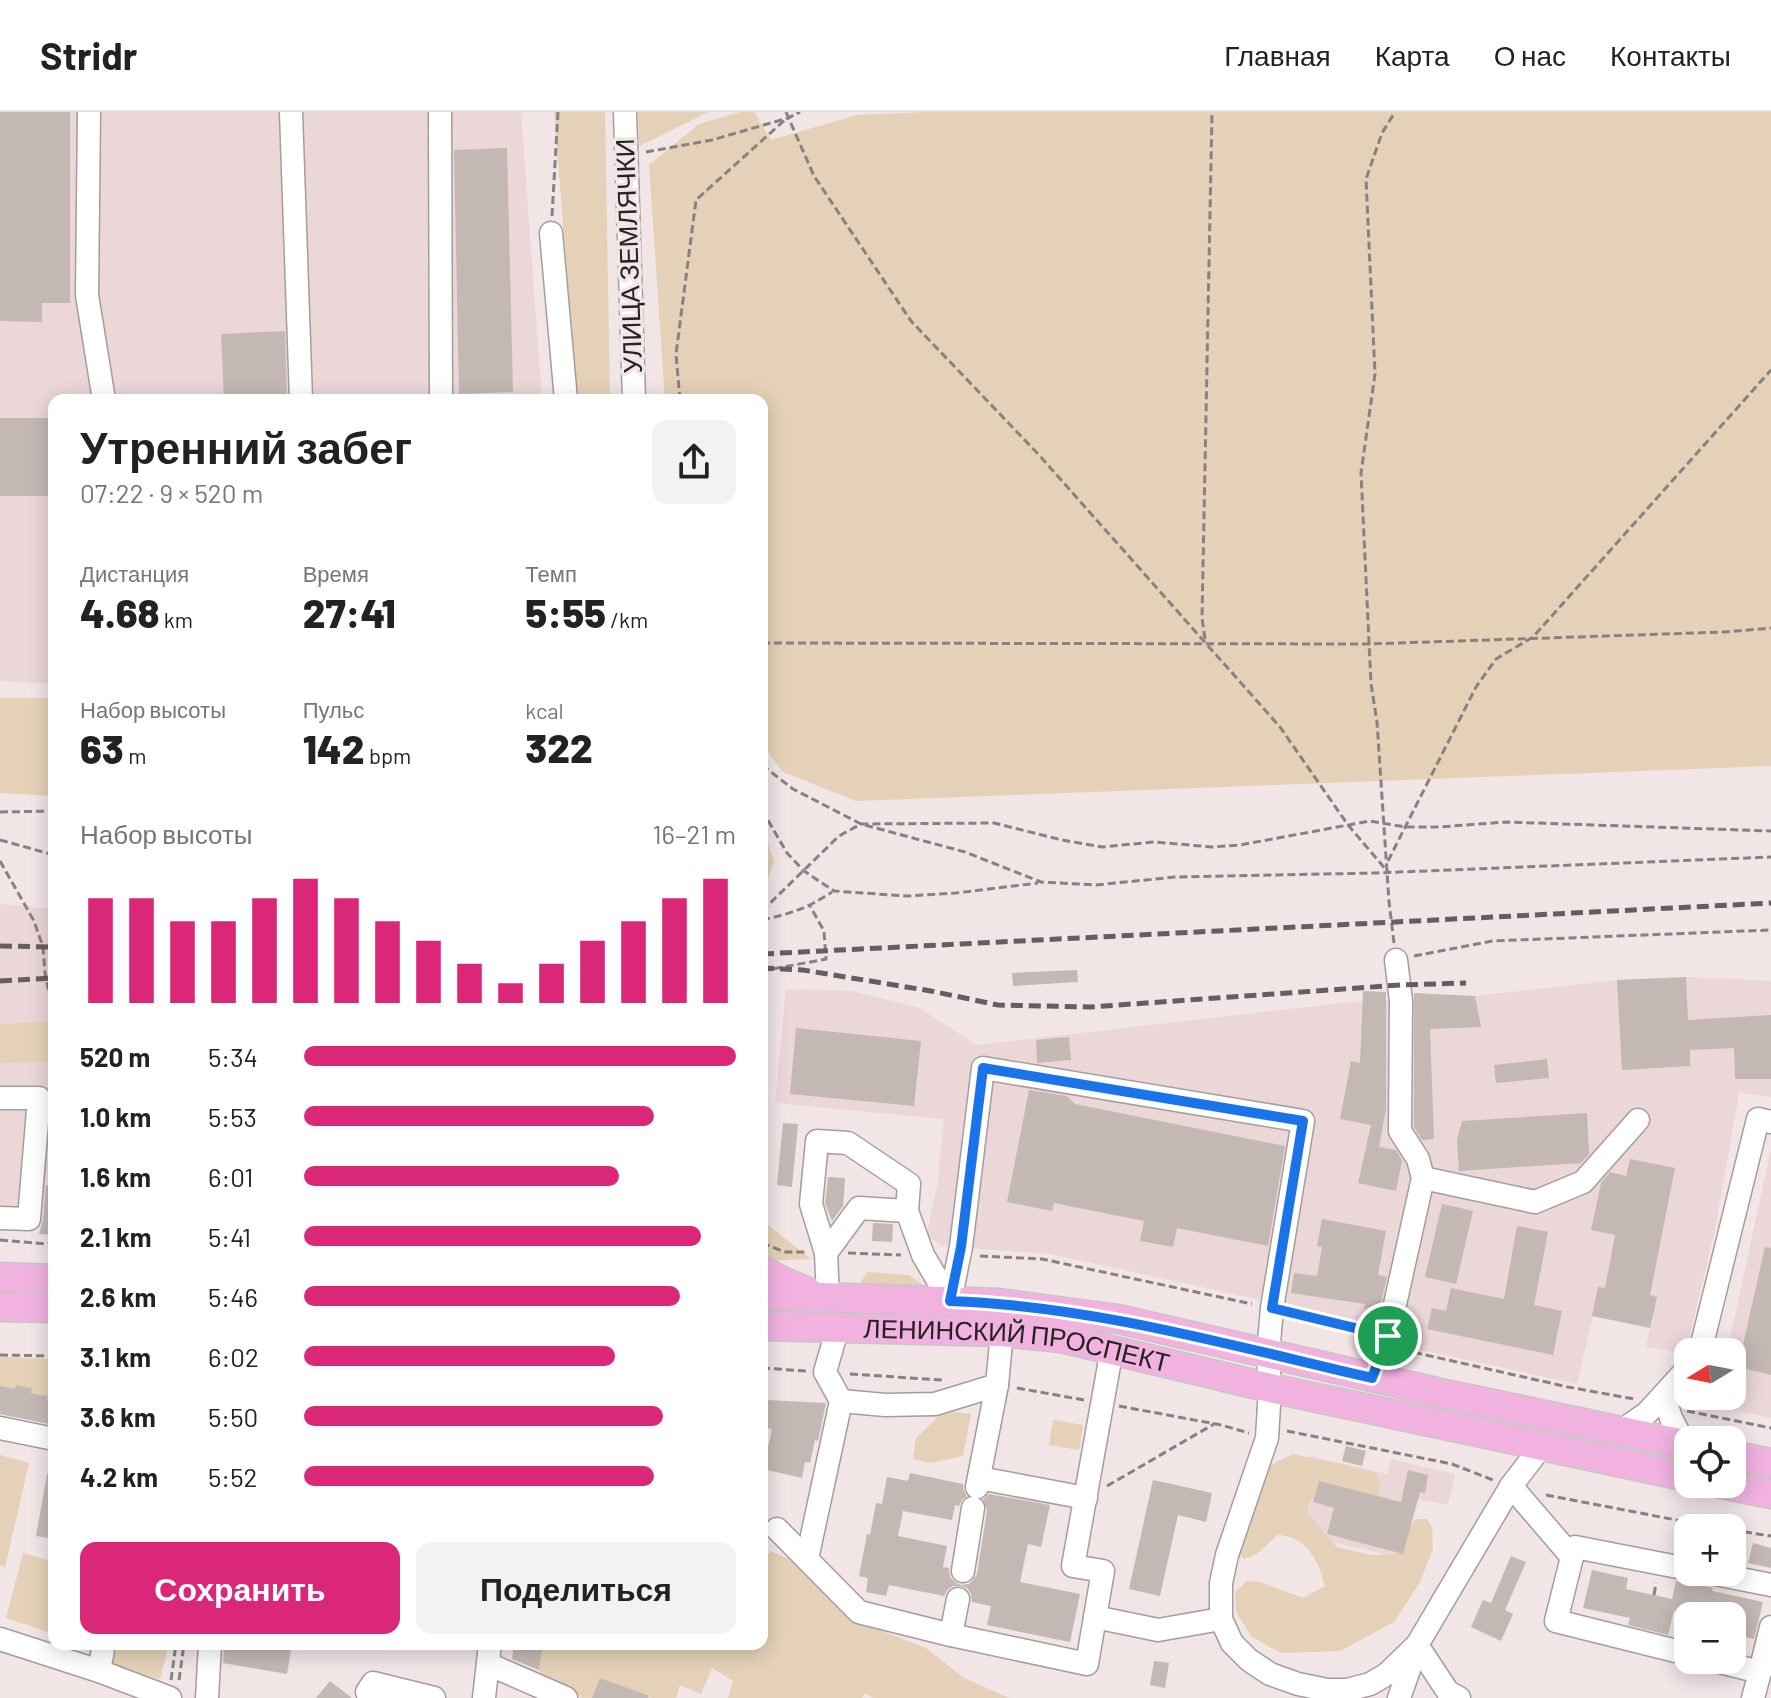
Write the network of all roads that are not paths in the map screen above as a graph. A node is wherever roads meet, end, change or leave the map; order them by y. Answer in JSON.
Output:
{"nodes":[{"id":1,"x":89,"y":112,"type":"edge"},
{"id":2,"x":291,"y":112,"type":"edge"},
{"id":3,"x":440,"y":112,"type":"edge"},
{"id":4,"x":625,"y":112,"type":"edge"},
{"id":5,"x":551,"y":233,"type":"road end"},
{"id":6,"x":103,"y":394,"type":"edge"},
{"id":7,"x":301,"y":394,"type":"edge"},
{"id":8,"x":441,"y":394,"type":"edge"},
{"id":9,"x":565,"y":394,"type":"edge"},
{"id":10,"x":634,"y":394,"type":"edge"},
{"id":11,"x":1396,"y":960,"type":"road end"},
{"id":12,"x":0,"y":1098,"type":"edge"},
{"id":13,"x":1638,"y":1120,"type":"dead end"},
{"id":14,"x":1771,"y":1122,"type":"edge"},
{"id":15,"x":1423,"y":1178,"type":"junction"},
{"id":16,"x":907,"y":1211,"type":"junction"},
{"id":17,"x":0,"y":1218,"type":"edge"},
{"id":18,"x":826,"y":1253,"type":"junction"},
{"id":19,"x":768,"y":1273,"type":"edge"},
{"id":20,"x":0,"y":1277,"type":"edge"},
{"id":21,"x":48,"y":1279,"type":"edge"},
{"id":22,"x":768,"y":1295,"type":"edge"},
{"id":23,"x":828,"y":1297,"type":"junction"},
{"id":24,"x":950,"y":1301,"type":"junction"},
{"id":25,"x":0,"y":1307,"type":"edge"},
{"id":26,"x":48,"y":1308,"type":"edge"},
{"id":27,"x":768,"y":1326,"type":"edge"},
{"id":28,"x":838,"y":1327,"type":"junction"},
{"id":29,"x":1002,"y":1332,"type":"junction"},
{"id":30,"x":1703,"y":1338,"type":"edge"},
{"id":31,"x":1112,"y":1349,"type":"junction"},
{"id":32,"x":1268,"y":1354,"type":"junction"},
{"id":33,"x":1372,"y":1378,"type":"junction"},
{"id":34,"x":997,"y":1385,"type":"junction"},
{"id":35,"x":1270,"y":1388,"type":"junction"},
{"id":36,"x":1674,"y":1388,"type":"edge"},
{"id":37,"x":841,"y":1401,"type":"junction"},
{"id":38,"x":1663,"y":1404,"type":"junction"},
{"id":39,"x":1675,"y":1426,"type":"edge"},
{"id":40,"x":0,"y":1428,"type":"edge"},
{"id":41,"x":1614,"y":1430,"type":"junction"},
{"id":42,"x":48,"y":1438,"type":"edge"},
{"id":43,"x":1674,"y":1442,"type":"edge"},
{"id":44,"x":1541,"y":1447,"type":"junction"},
{"id":45,"x":1746,"y":1458,"type":"edge"},
{"id":46,"x":1771,"y":1463,"type":"edge"},
{"id":47,"x":1674,"y":1474,"type":"edge"},
{"id":48,"x":1511,"y":1486,"type":"junction"},
{"id":49,"x":1746,"y":1489,"type":"edge"},
{"id":50,"x":977,"y":1491,"type":"junction"},
{"id":51,"x":1771,"y":1494,"type":"edge"},
{"id":52,"x":1086,"y":1498,"type":"junction"},
{"id":53,"x":777,"y":1529,"type":"dead end"},
{"id":54,"x":1572,"y":1557,"type":"junction"},
{"id":55,"x":807,"y":1559,"type":"junction"},
{"id":56,"x":1674,"y":1566,"type":"edge"},
{"id":57,"x":963,"y":1571,"type":"dead end"},
{"id":58,"x":1746,"y":1580,"type":"edge"},
{"id":59,"x":1771,"y":1585,"type":"edge"},
{"id":60,"x":958,"y":1599,"type":"dead end"},
{"id":61,"x":1095,"y":1617,"type":"junction"},
{"id":62,"x":1221,"y":1619,"type":"junction"},
{"id":63,"x":1771,"y":1627,"type":"edge"},
{"id":64,"x":951,"y":1635,"type":"junction"},
{"id":65,"x":0,"y":1639,"type":"edge"},
{"id":66,"x":1417,"y":1645,"type":"junction"},
{"id":67,"x":103,"y":1650,"type":"edge"},
{"id":68,"x":210,"y":1650,"type":"edge"},
{"id":69,"x":1674,"y":1650,"type":"edge"},
{"id":70,"x":489,"y":1654,"type":"edge"},
{"id":71,"x":1746,"y":1668,"type":"edge"},
{"id":72,"x":99,"y":1671,"type":"junction"},
{"id":73,"x":1760,"y":1672,"type":"junction"},
{"id":74,"x":172,"y":1693,"type":"edge"},
{"id":75,"x":1336,"y":1694,"type":"edge"},
{"id":76,"x":207,"y":1698,"type":"edge"},
{"id":77,"x":376,"y":1698,"type":"edge"},
{"id":78,"x":434,"y":1698,"type":"edge"},
{"id":79,"x":484,"y":1698,"type":"edge"},
{"id":80,"x":566,"y":1698,"type":"edge"},
{"id":81,"x":1399,"y":1698,"type":"edge"},
{"id":82,"x":1459,"y":1698,"type":"edge"},
{"id":83,"x":1753,"y":1698,"type":"edge"}],
"edges":[{"from":1,"to":6,"type":"street"},
{"from":2,"to":7,"type":"street"},
{"from":3,"to":8,"type":"street"},
{"from":4,"to":10,"type":"street","name":"УЛИЦА ЗЕМЛЯЧКИ"},
{"from":5,"to":9,"type":"street"},
{"from":11,"to":15,"type":"street"},
{"from":12,"to":17,"type":"street"},
{"from":13,"to":15,"type":"street"},
{"from":14,"to":30,"type":"street"},
{"from":15,"to":33,"type":"street"},
{"from":16,"to":18,"type":"street"},
{"from":16,"to":18,"type":"street"},
{"from":16,"to":24,"type":"street"},
{"from":18,"to":23,"type":"street"},
{"from":19,"to":23,"type":"main road"},
{"from":20,"to":21,"type":"main road"},
{"from":22,"to":23,"type":"main road","name":"ЛЕНИНСКИЙ ПРОСПЕКТ"},
{"from":23,"to":24,"type":"main road","name":"ЛЕНИНСКИЙ ПРОСПЕКТ"},
{"from":24,"to":32,"type":"main road","name":"ЛЕНИНСКИЙ ПРОСПЕКТ"},
{"from":24,"to":32,"type":"street"},
{"from":25,"to":26,"type":"main road"},
{"from":27,"to":28,"type":"main road","name":"ЛЕНИНСКИЙ ПРОСПЕКТ"},
{"from":28,"to":29,"type":"main road","name":"ЛЕНИНСКИЙ ПРОСПЕКТ"},
{"from":28,"to":37,"type":"street"},
{"from":29,"to":31,"type":"main road","name":"ЛЕНИНСКИЙ ПРОСПЕКТ"},
{"from":29,"to":34,"type":"street"},
{"from":31,"to":35,"type":"main road","name":"ЛЕНИНСКИЙ ПРОСПЕКТ"},
{"from":31,"to":52,"type":"street"},
{"from":32,"to":33,"type":"main road","name":"ЛЕНИНСКИЙ ПРОСПЕКТ"},
{"from":32,"to":35,"type":"street"},
{"from":33,"to":41,"type":"main road","name":"ЛЕНИНСКИЙ ПРОСПЕКТ"},
{"from":34,"to":37,"type":"street"},
{"from":34,"to":50,"type":"street"},
{"from":35,"to":44,"type":"main road","name":"ЛЕНИНСКИЙ ПРОСПЕКТ"},
{"from":35,"to":62,"type":"street"},
{"from":36,"to":38,"type":"street"},
{"from":37,"to":55,"type":"street"},
{"from":38,"to":39,"type":"street"},
{"from":38,"to":41,"type":"street"},
{"from":40,"to":42,"type":"street"},
{"from":41,"to":43,"type":"main road","name":"ЛЕНИНСКИЙ ПРОСПЕКТ"},
{"from":41,"to":44,"type":"main road"},
{"from":44,"to":47,"type":"main road","name":"ЛЕНИНСКИЙ ПРОСПЕКТ"},
{"from":44,"to":48,"type":"street"},
{"from":45,"to":46,"type":"main road"},
{"from":48,"to":54,"type":"street"},
{"from":48,"to":66,"type":"street"},
{"from":49,"to":51,"type":"main road"},
{"from":50,"to":52,"type":"street"},
{"from":50,"to":57,"type":"street"},
{"from":52,"to":61,"type":"street"},
{"from":53,"to":55,"type":"street"},
{"from":54,"to":56,"type":"street"},
{"from":54,"to":69,"type":"street"},
{"from":55,"to":64,"type":"street"},
{"from":58,"to":59,"type":"street"},
{"from":60,"to":64,"type":"street"},
{"from":61,"to":62,"type":"street"},
{"from":61,"to":64,"type":"street"},
{"from":62,"to":75,"type":"street"},
{"from":63,"to":73,"type":"street"},
{"from":65,"to":72,"type":"street"},
{"from":66,"to":75,"type":"street"},
{"from":66,"to":81,"type":"street"},
{"from":66,"to":82,"type":"street"},
{"from":67,"to":72,"type":"street"},
{"from":68,"to":76,"type":"street"},
{"from":70,"to":79,"type":"street"},
{"from":70,"to":80,"type":"street"},
{"from":71,"to":73,"type":"street"},
{"from":72,"to":74,"type":"street"},
{"from":73,"to":83,"type":"street"},
{"from":77,"to":78,"type":"street"}]}
